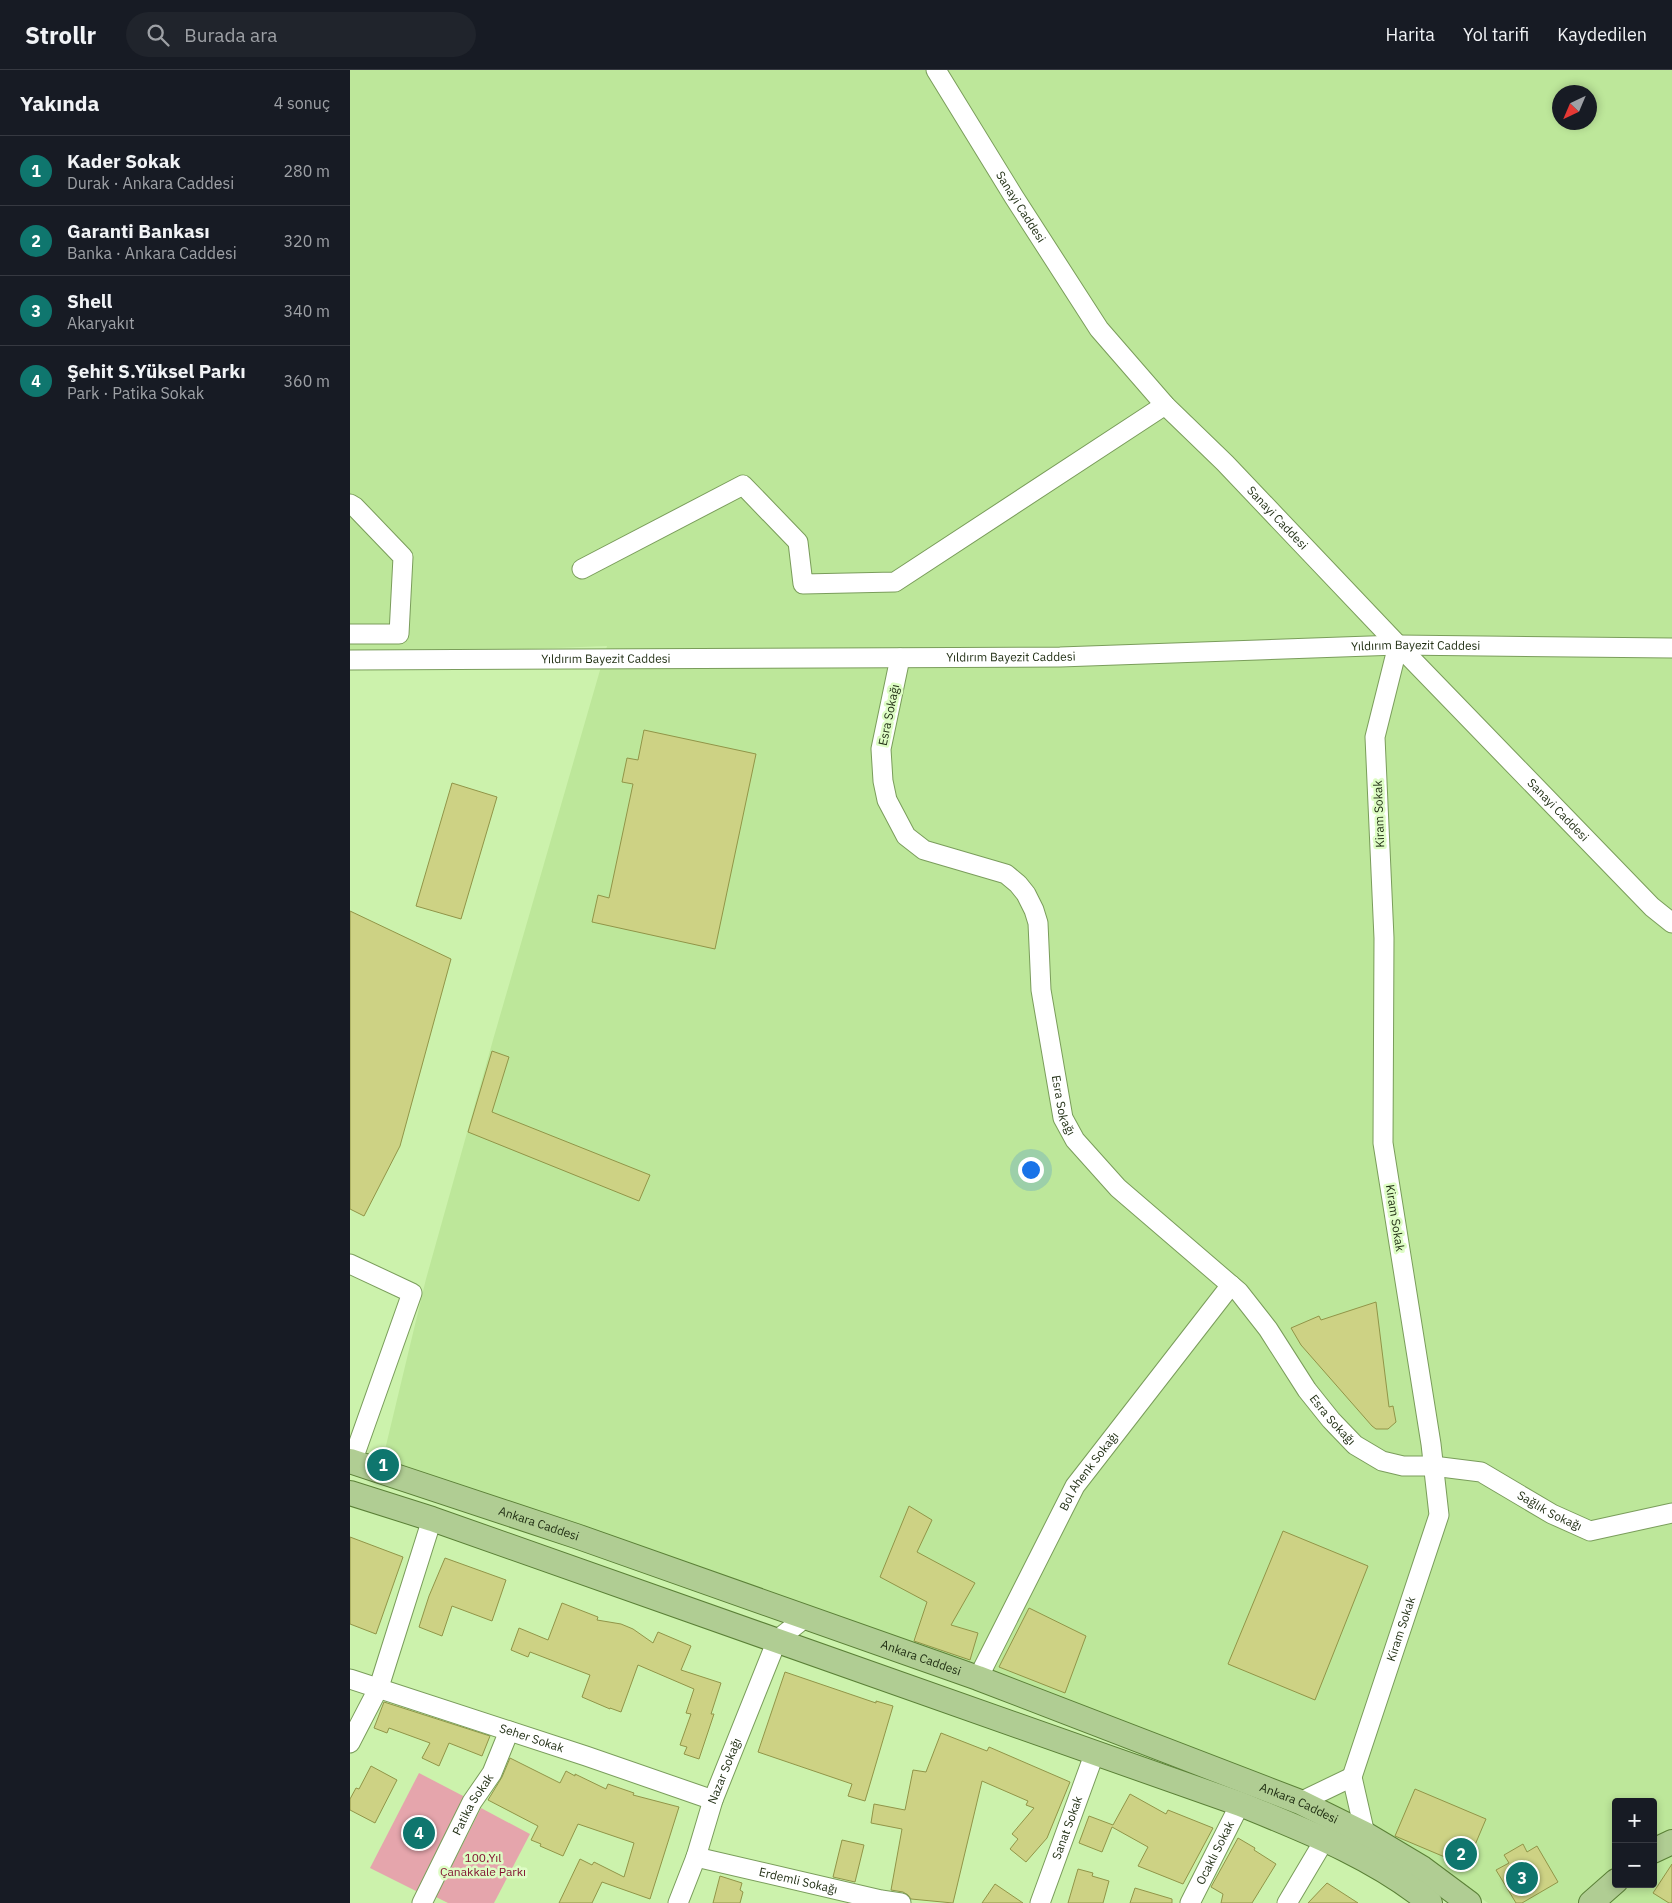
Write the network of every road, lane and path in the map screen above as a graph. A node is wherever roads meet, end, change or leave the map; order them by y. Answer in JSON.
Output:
{"nodes":[{"id":1,"x":936,"y":70,"type":"edge"},
{"id":2,"x":1164,"y":405,"type":"junction"},
{"id":3,"x":350,"y":504,"type":"edge"},
{"id":4,"x":582,"y":569,"type":"dead end"},
{"id":5,"x":350,"y":634,"type":"edge"},
{"id":6,"x":1398,"y":645,"type":"junction"},
{"id":7,"x":1672,"y":648,"type":"edge"},
{"id":8,"x":900,"y":658,"type":"junction"},
{"id":9,"x":350,"y":660,"type":"edge"},
{"id":10,"x":1672,"y":923,"type":"edge"},
{"id":11,"x":350,"y":1264,"type":"edge"},
{"id":12,"x":1232,"y":1285,"type":"junction"},
{"id":13,"x":351,"y":1462,"type":"edge"},
{"id":14,"x":1433,"y":1466,"type":"junction"},
{"id":15,"x":350,"y":1493,"type":"edge"},
{"id":16,"x":1672,"y":1513,"type":"edge"},
{"id":17,"x":432,"y":1519,"type":"junction"},
{"id":18,"x":806,"y":1617,"type":"junction"},
{"id":19,"x":777,"y":1640,"type":"junction"},
{"id":20,"x":978,"y":1678,"type":"junction"},
{"id":21,"x":350,"y":1679,"type":"edge"},
{"id":22,"x":379,"y":1687,"type":"junction"},
{"id":23,"x":510,"y":1731,"type":"junction"},
{"id":24,"x":350,"y":1743,"type":"edge"},
{"id":25,"x":1095,"y":1752,"type":"junction"},
{"id":26,"x":1352,"y":1777,"type":"junction"},
{"id":27,"x":712,"y":1800,"type":"junction"},
{"id":28,"x":1300,"y":1802,"type":"junction"},
{"id":29,"x":1240,"y":1804,"type":"junction"},
{"id":30,"x":1365,"y":1834,"type":"junction"},
{"id":31,"x":1325,"y":1839,"type":"junction"},
{"id":32,"x":1672,"y":1842,"type":"edge"},
{"id":33,"x":1657,"y":1849,"type":"edge"},
{"id":34,"x":696,"y":1857,"type":"junction"},
{"id":35,"x":1612,"y":1885,"type":"edge"},
{"id":36,"x":422,"y":1903,"type":"edge"},
{"id":37,"x":678,"y":1903,"type":"edge"},
{"id":38,"x":901,"y":1903,"type":"edge"},
{"id":39,"x":1040,"y":1903,"type":"edge"},
{"id":40,"x":1190,"y":1903,"type":"edge"},
{"id":41,"x":1287,"y":1903,"type":"edge"},
{"id":42,"x":1430,"y":1903,"type":"edge"},
{"id":43,"x":1469,"y":1903,"type":"edge"},
{"id":44,"x":1591,"y":1903,"type":"edge"}],
"edges":[{"from":1,"to":2,"type":"street","name":"Sanayi Caddesi"},
{"from":2,"to":4,"type":"street"},
{"from":2,"to":6,"type":"street","name":"Sanayi Caddesi"},
{"from":3,"to":5,"type":"street"},
{"from":6,"to":7,"type":"street","name":"Yıldırım Bayezit Caddesi"},
{"from":6,"to":8,"type":"street","name":"Yıldırım Bayezit Caddesi"},
{"from":6,"to":10,"type":"street","name":"Sanayi Caddesi"},
{"from":6,"to":14,"type":"street","name":"Kiram Sokak"},
{"from":8,"to":9,"type":"street","name":"Yıldırım Bayezit Caddesi"},
{"from":8,"to":12,"type":"street","name":"Esra Sokağı"},
{"from":11,"to":13,"type":"street"},
{"from":12,"to":14,"type":"street","name":"Esra Sokağı"},
{"from":12,"to":20,"type":"street","name":"Bol Ahenk Sokağı"},
{"from":13,"to":18,"type":"main road","name":"Ankara Caddesi"},
{"from":14,"to":16,"type":"street","name":"Sağlık Sokağı"},
{"from":14,"to":26,"type":"street","name":"Kiram Sokak"},
{"from":15,"to":17,"type":"main road","name":"Ankara Caddesi"},
{"from":17,"to":19,"type":"main road","name":"Ankara Caddesi"},
{"from":17,"to":22,"type":"street"},
{"from":18,"to":19,"type":"street"},
{"from":18,"to":20,"type":"main road","name":"Ankara Caddesi"},
{"from":19,"to":25,"type":"main road","name":"Ankara Caddesi"},
{"from":19,"to":27,"type":"street","name":"Nazar Sokağı"},
{"from":20,"to":28,"type":"main road","name":"Ankara Caddesi"},
{"from":21,"to":22,"type":"street","name":"Seher Sokak"},
{"from":22,"to":23,"type":"street","name":"Seher Sokak"},
{"from":22,"to":24,"type":"street"},
{"from":23,"to":27,"type":"street","name":"Seher Sokak"},
{"from":23,"to":36,"type":"street","name":"Patika Sokak"},
{"from":25,"to":29,"type":"main road","name":"Ankara Caddesi"},
{"from":25,"to":39,"type":"street","name":"Sanat Sokak"},
{"from":26,"to":28,"type":"street"},
{"from":26,"to":30,"type":"street"},
{"from":27,"to":34,"type":"street","name":"Nazar Sokağı"},
{"from":28,"to":30,"type":"main road","name":"Ankara Caddesi"},
{"from":29,"to":31,"type":"main road","name":"Ankara Caddesi"},
{"from":29,"to":40,"type":"street","name":"Ocaklı Sokak"},
{"from":30,"to":43,"type":"main road","name":"Ankara Caddesi"},
{"from":31,"to":41,"type":"street"},
{"from":31,"to":42,"type":"main road","name":"Ankara Caddesi"},
{"from":32,"to":33,"type":"main road"},
{"from":34,"to":37,"type":"street","name":"Nazar Sokağı"},
{"from":34,"to":38,"type":"street","name":"Erdemli Sokağı"},
{"from":35,"to":44,"type":"main road"}]}
